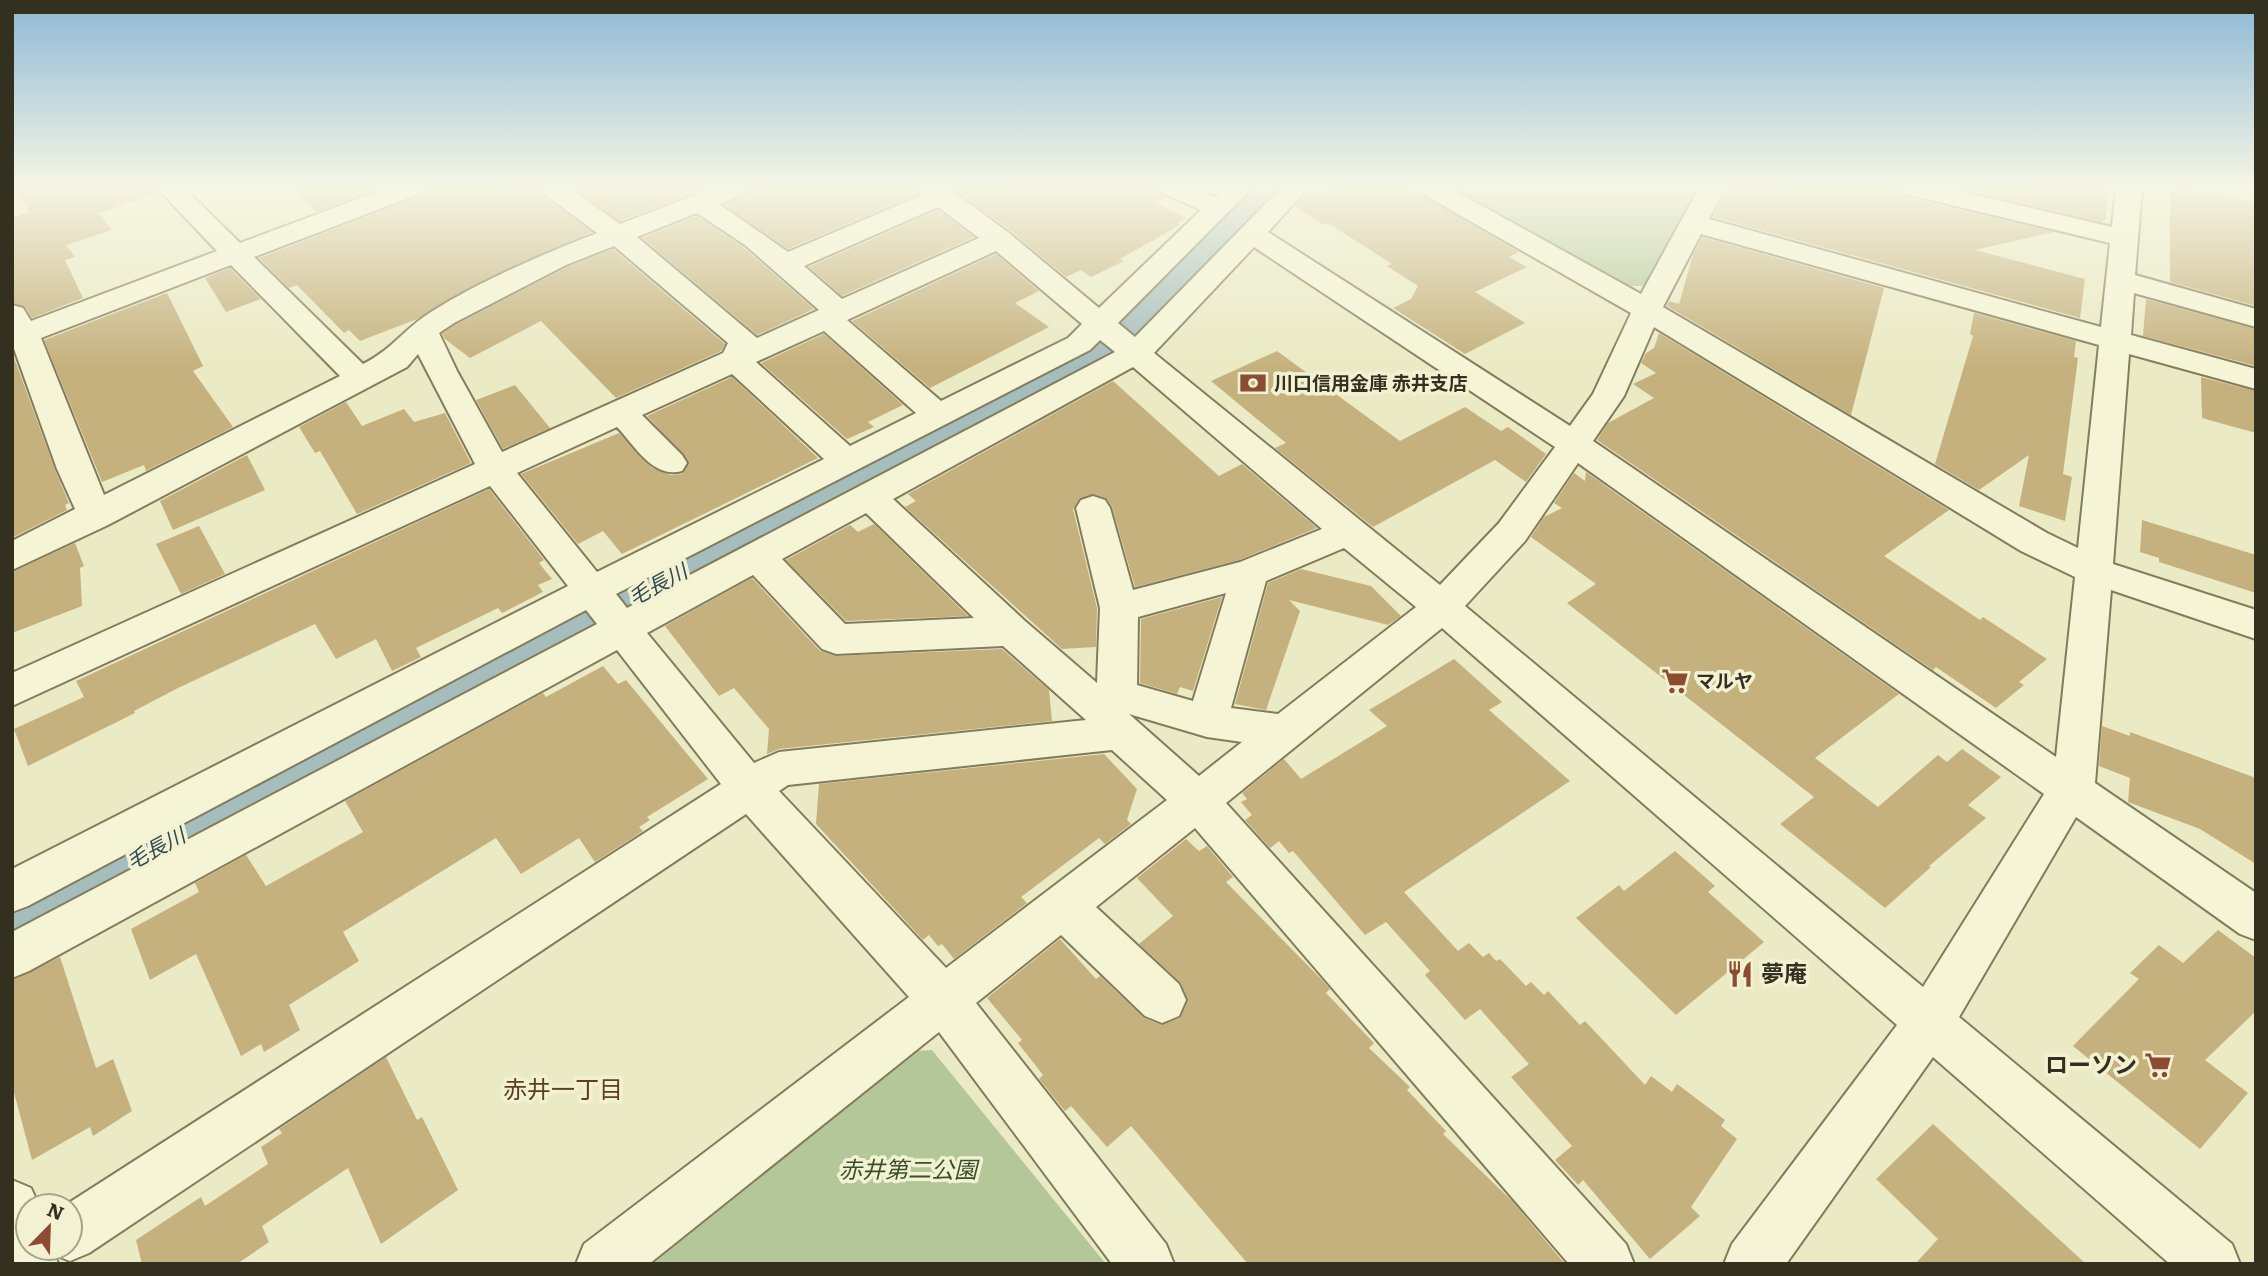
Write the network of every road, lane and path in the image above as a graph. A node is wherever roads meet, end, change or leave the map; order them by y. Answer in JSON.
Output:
{"nodes":[{"id":1,"x":230,"y":248,"type":"edge"},
{"id":2,"x":254,"y":248,"type":"edge"},
{"id":3,"x":586,"y":248,"type":"edge"},
{"id":4,"x":633,"y":248,"type":"edge"},
{"id":5,"x":763,"y":248,"type":"edge"},
{"id":6,"x":819,"y":248,"type":"edge"},
{"id":7,"x":980,"y":248,"type":"edge"},
{"id":8,"x":1009,"y":248,"type":"edge"},
{"id":9,"x":1190,"y":248,"type":"edge"},
{"id":10,"x":1233,"y":248,"type":"edge"},
{"id":11,"x":1273,"y":248,"type":"edge"},
{"id":12,"x":1537,"y":248,"type":"edge"},
{"id":13,"x":1680,"y":248,"type":"edge"},
{"id":14,"x":1833,"y":248,"type":"edge"},
{"id":15,"x":2124,"y":248,"type":"edge"},
{"id":16,"x":237,"y":254,"type":"junction"},
{"id":17,"x":784,"y":264,"type":"junction"},
{"id":18,"x":2121,"y":280,"type":"junction"},
{"id":19,"x":1647,"y":310,"type":"junction"},
{"id":20,"x":833,"y":315,"type":"junction"},
{"id":21,"x":2256,"y":317,"type":"edge"},
{"id":22,"x":18,"y":324,"type":"edge"},
{"id":23,"x":423,"y":331,"type":"junction"},
{"id":24,"x":1118,"y":339,"type":"junction"},
{"id":25,"x":2116,"y":340,"type":"junction"},
{"id":26,"x":736,"y":360,"type":"junction"},
{"id":27,"x":360,"y":379,"type":"junction"},
{"id":28,"x":2256,"y":379,"type":"edge"},
{"id":29,"x":621,"y":412,"type":"junction"},
{"id":30,"x":938,"y":415,"type":"junction"},
{"id":31,"x":1574,"y":444,"type":"junction"},
{"id":32,"x":670,"y":463,"type":"dead end"},
{"id":33,"x":495,"y":469,"type":"junction"},
{"id":34,"x":857,"y":479,"type":"junction"},
{"id":35,"x":1093,"y":508,"type":"dead end"},
{"id":36,"x":96,"y":516,"type":"junction"},
{"id":37,"x":1348,"y":532,"type":"junction"},
{"id":38,"x":757,"y":556,"type":"junction"},
{"id":39,"x":12,"y":557,"type":"edge"},
{"id":40,"x":2094,"y":571,"type":"junction"},
{"id":41,"x":1250,"y":573,"type":"junction"},
{"id":42,"x":1442,"y":607,"type":"junction"},
{"id":43,"x":1119,"y":608,"type":"junction"},
{"id":44,"x":608,"y":610,"type":"junction"},
{"id":45,"x":2256,"y":625,"type":"edge"},
{"id":46,"x":1011,"y":631,"type":"junction"},
{"id":47,"x":12,"y":690,"type":"edge"},
{"id":48,"x":1115,"y":714,"type":"junction"},
{"id":49,"x":1207,"y":721,"type":"junction"},
{"id":50,"x":1285,"y":732,"type":"junction"},
{"id":51,"x":750,"y":788,"type":"junction"},
{"id":52,"x":2071,"y":788,"type":"junction"},
{"id":53,"x":1198,"y":801,"type":"junction"},
{"id":54,"x":12,"y":892,"type":"edge"},
{"id":55,"x":1062,"y":906,"type":"junction"},
{"id":56,"x":2256,"y":919,"type":"edge"},
{"id":57,"x":12,"y":956,"type":"edge"},
{"id":58,"x":944,"y":1000,"type":"junction"},
{"id":59,"x":1162,"y":1000,"type":"dead end"},
{"id":60,"x":1929,"y":1022,"type":"junction"},
{"id":61,"x":84,"y":1225,"type":"edge"},
{"id":62,"x":604,"y":1264,"type":"edge"},
{"id":63,"x":1146,"y":1264,"type":"edge"},
{"id":64,"x":1606,"y":1264,"type":"edge"},
{"id":65,"x":1752,"y":1264,"type":"edge"},
{"id":66,"x":2212,"y":1264,"type":"edge"}],
"edges":[{"from":1,"to":16,"type":"street"},
{"from":2,"to":16,"type":"street"},
{"from":3,"to":23,"type":"street"},
{"from":4,"to":26,"type":"street"},
{"from":5,"to":17,"type":"street"},
{"from":6,"to":17,"type":"street"},
{"from":7,"to":20,"type":"street"},
{"from":8,"to":24,"type":"street"},
{"from":9,"to":24,"type":"street"},
{"from":10,"to":24,"type":"street"},
{"from":11,"to":31,"type":"street"},
{"from":12,"to":19,"type":"street"},
{"from":13,"to":19,"type":"street"},
{"from":14,"to":25,"type":"street"},
{"from":15,"to":18,"type":"street"},
{"from":16,"to":22,"type":"street"},
{"from":16,"to":27,"type":"street"},
{"from":17,"to":20,"type":"street"},
{"from":18,"to":21,"type":"street"},
{"from":18,"to":25,"type":"street"},
{"from":19,"to":31,"type":"street"},
{"from":19,"to":40,"type":"street"},
{"from":20,"to":26,"type":"street"},
{"from":20,"to":30,"type":"street"},
{"from":22,"to":36,"type":"street"},
{"from":23,"to":27,"type":"street"},
{"from":23,"to":33,"type":"street"},
{"from":24,"to":30,"type":"street"},
{"from":24,"to":34,"type":"street"},
{"from":24,"to":37,"type":"street"},
{"from":25,"to":28,"type":"street"},
{"from":25,"to":40,"type":"street"},
{"from":26,"to":29,"type":"street"},
{"from":26,"to":34,"type":"street"},
{"from":27,"to":36,"type":"street"},
{"from":29,"to":32,"type":"street"},
{"from":29,"to":33,"type":"street"},
{"from":30,"to":34,"type":"street"},
{"from":31,"to":42,"type":"street"},
{"from":31,"to":52,"type":"street"},
{"from":33,"to":44,"type":"street"},
{"from":33,"to":47,"type":"street"},
{"from":34,"to":38,"type":"street"},
{"from":34,"to":44,"type":"street"},
{"from":34,"to":46,"type":"street"},
{"from":35,"to":43,"type":"street"},
{"from":36,"to":39,"type":"street"},
{"from":37,"to":41,"type":"street"},
{"from":37,"to":42,"type":"street"},
{"from":38,"to":44,"type":"street"},
{"from":38,"to":46,"type":"street"},
{"from":40,"to":45,"type":"street"},
{"from":40,"to":52,"type":"street"},
{"from":41,"to":43,"type":"street"},
{"from":41,"to":49,"type":"street"},
{"from":42,"to":50,"type":"street"},
{"from":42,"to":60,"type":"street"},
{"from":43,"to":48,"type":"street"},
{"from":44,"to":51,"type":"street"},
{"from":44,"to":54,"type":"street"},
{"from":44,"to":57,"type":"street"},
{"from":46,"to":48,"type":"street"},
{"from":48,"to":49,"type":"street"},
{"from":48,"to":51,"type":"street"},
{"from":48,"to":53,"type":"street"},
{"from":49,"to":50,"type":"street"},
{"from":50,"to":53,"type":"street"},
{"from":51,"to":58,"type":"street"},
{"from":51,"to":61,"type":"street"},
{"from":52,"to":56,"type":"street"},
{"from":52,"to":60,"type":"street"},
{"from":53,"to":55,"type":"street"},
{"from":53,"to":64,"type":"street"},
{"from":55,"to":58,"type":"street"},
{"from":55,"to":59,"type":"street"},
{"from":58,"to":62,"type":"street"},
{"from":58,"to":63,"type":"street"},
{"from":60,"to":65,"type":"street"},
{"from":60,"to":66,"type":"street"}]}
